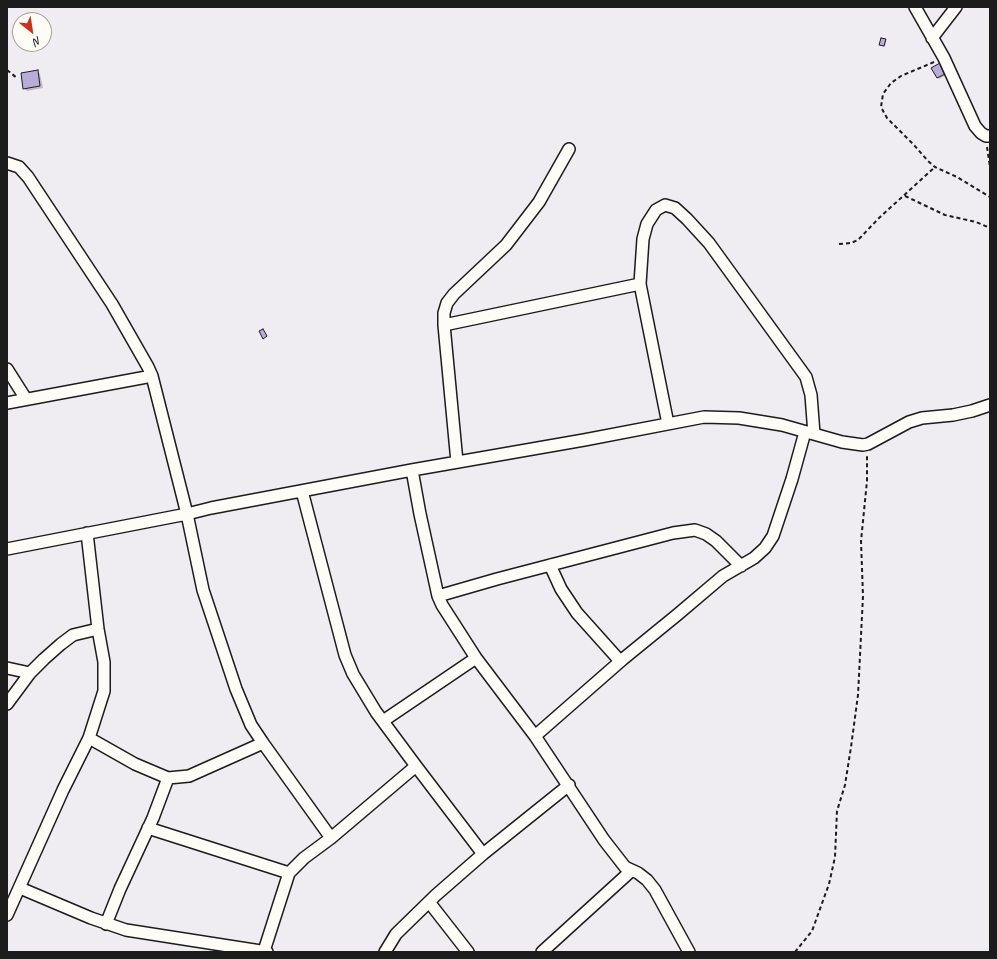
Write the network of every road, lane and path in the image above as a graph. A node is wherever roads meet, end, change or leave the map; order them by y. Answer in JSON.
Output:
{"nodes":[{"id":1,"x":915,"y":7,"type":"edge"},
{"id":2,"x":956,"y":7,"type":"edge"},
{"id":3,"x":932,"y":38,"type":"junction"},
{"id":4,"x":944,"y":58,"type":"junction"},
{"id":5,"x":7,"y":70,"type":"edge"},
{"id":6,"x":17,"y":78,"type":"dead end"},
{"id":7,"x":988,"y":136,"type":"edge"},
{"id":8,"x":569,"y":149,"type":"dead end"},
{"id":9,"x":7,"y":163,"type":"edge"},
{"id":10,"x":935,"y":167,"type":"junction"},
{"id":11,"x":990,"y":167,"type":"edge"},
{"id":12,"x":905,"y":196,"type":"junction"},
{"id":13,"x":990,"y":197,"type":"edge"},
{"id":14,"x":990,"y":228,"type":"edge"},
{"id":15,"x":839,"y":244,"type":"dead end"},
{"id":16,"x":640,"y":284,"type":"junction"},
{"id":17,"x":444,"y":325,"type":"junction"},
{"id":18,"x":7,"y":370,"type":"edge"},
{"id":19,"x":152,"y":376,"type":"junction"},
{"id":20,"x":26,"y":399,"type":"junction"},
{"id":21,"x":7,"y":403,"type":"edge"},
{"id":22,"x":990,"y":405,"type":"edge"},
{"id":23,"x":668,"y":424,"type":"junction"},
{"id":24,"x":810,"y":433,"type":"junction"},
{"id":25,"x":868,"y":444,"type":"junction"},
{"id":26,"x":457,"y":462,"type":"junction"},
{"id":27,"x":412,"y":470,"type":"junction"},
{"id":28,"x":302,"y":491,"type":"junction"},
{"id":29,"x":187,"y":514,"type":"junction"},
{"id":30,"x":87,"y":533,"type":"junction"},
{"id":31,"x":7,"y":549,"type":"edge"},
{"id":32,"x":550,"y":565,"type":"junction"},
{"id":33,"x":741,"y":566,"type":"junction"},
{"id":34,"x":438,"y":596,"type":"junction"},
{"id":35,"x":98,"y":628,"type":"junction"},
{"id":36,"x":476,"y":658,"type":"junction"},
{"id":37,"x":620,"y":661,"type":"junction"},
{"id":38,"x":7,"y":668,"type":"edge"},
{"id":39,"x":30,"y":673,"type":"junction"},
{"id":40,"x":7,"y":704,"type":"edge"},
{"id":41,"x":382,"y":721,"type":"junction"},
{"id":42,"x":535,"y":736,"type":"junction"},
{"id":43,"x":89,"y":738,"type":"junction"},
{"id":44,"x":262,"y":743,"type":"junction"},
{"id":45,"x":416,"y":766,"type":"junction"},
{"id":46,"x":168,"y":778,"type":"junction"},
{"id":47,"x":568,"y":785,"type":"junction"},
{"id":48,"x":148,"y":828,"type":"junction"},
{"id":49,"x":331,"y":838,"type":"junction"},
{"id":50,"x":483,"y":854,"type":"junction"},
{"id":51,"x":631,"y":871,"type":"junction"},
{"id":52,"x":289,"y":873,"type":"junction"},
{"id":53,"x":20,"y":888,"type":"junction"},
{"id":54,"x":429,"y":902,"type":"junction"},
{"id":55,"x":7,"y":916,"type":"edge"},
{"id":56,"x":106,"y":924,"type":"junction"},
{"id":57,"x":202,"y":947,"type":"edge"},
{"id":58,"x":265,"y":952,"type":"edge"},
{"id":59,"x":385,"y":952,"type":"edge"},
{"id":60,"x":468,"y":952,"type":"edge"},
{"id":61,"x":542,"y":952,"type":"edge"},
{"id":62,"x":689,"y":952,"type":"edge"},
{"id":63,"x":796,"y":952,"type":"edge"}],
"edges":[{"from":1,"to":3,"type":"street"},
{"from":2,"to":3,"type":"street"},
{"from":3,"to":4,"type":"street"},
{"from":4,"to":7,"type":"street"},
{"from":4,"to":10,"type":"path"},
{"from":5,"to":6,"type":"path"},
{"from":7,"to":11,"type":"path"},
{"from":8,"to":17,"type":"street"},
{"from":9,"to":19,"type":"street"},
{"from":10,"to":12,"type":"path"},
{"from":10,"to":13,"type":"path"},
{"from":12,"to":14,"type":"path"},
{"from":12,"to":15,"type":"path"},
{"from":16,"to":17,"type":"street"},
{"from":16,"to":23,"type":"street"},
{"from":16,"to":24,"type":"street"},
{"from":17,"to":26,"type":"street"},
{"from":18,"to":20,"type":"street"},
{"from":19,"to":20,"type":"street"},
{"from":19,"to":29,"type":"street"},
{"from":20,"to":21,"type":"street"},
{"from":22,"to":25,"type":"street"},
{"from":23,"to":24,"type":"street"},
{"from":23,"to":26,"type":"street"},
{"from":24,"to":25,"type":"street"},
{"from":24,"to":33,"type":"street"},
{"from":25,"to":63,"type":"path"},
{"from":26,"to":27,"type":"street"},
{"from":27,"to":28,"type":"street"},
{"from":27,"to":34,"type":"street"},
{"from":28,"to":29,"type":"street"},
{"from":28,"to":41,"type":"street"},
{"from":29,"to":30,"type":"street"},
{"from":29,"to":44,"type":"street"},
{"from":30,"to":31,"type":"street"},
{"from":30,"to":35,"type":"street"},
{"from":32,"to":33,"type":"street"},
{"from":32,"to":34,"type":"street"},
{"from":32,"to":37,"type":"street"},
{"from":33,"to":37,"type":"street"},
{"from":34,"to":36,"type":"street"},
{"from":35,"to":39,"type":"street"},
{"from":35,"to":43,"type":"street"},
{"from":36,"to":41,"type":"street"},
{"from":36,"to":42,"type":"street"},
{"from":37,"to":42,"type":"street"},
{"from":38,"to":39,"type":"street"},
{"from":39,"to":40,"type":"street"},
{"from":41,"to":45,"type":"street"},
{"from":42,"to":47,"type":"street"},
{"from":43,"to":46,"type":"street"},
{"from":43,"to":53,"type":"street"},
{"from":44,"to":46,"type":"street"},
{"from":44,"to":49,"type":"street"},
{"from":45,"to":49,"type":"street"},
{"from":45,"to":50,"type":"street"},
{"from":46,"to":48,"type":"street"},
{"from":47,"to":50,"type":"street"},
{"from":47,"to":51,"type":"street"},
{"from":48,"to":52,"type":"street"},
{"from":48,"to":56,"type":"street"},
{"from":49,"to":52,"type":"street"},
{"from":50,"to":54,"type":"street"},
{"from":51,"to":61,"type":"street"},
{"from":51,"to":62,"type":"street"},
{"from":52,"to":58,"type":"street"},
{"from":53,"to":55,"type":"street"},
{"from":53,"to":56,"type":"street"},
{"from":54,"to":59,"type":"street"},
{"from":54,"to":60,"type":"street"},
{"from":56,"to":57,"type":"street"},
{"from":57,"to":58,"type":"street"}]}
